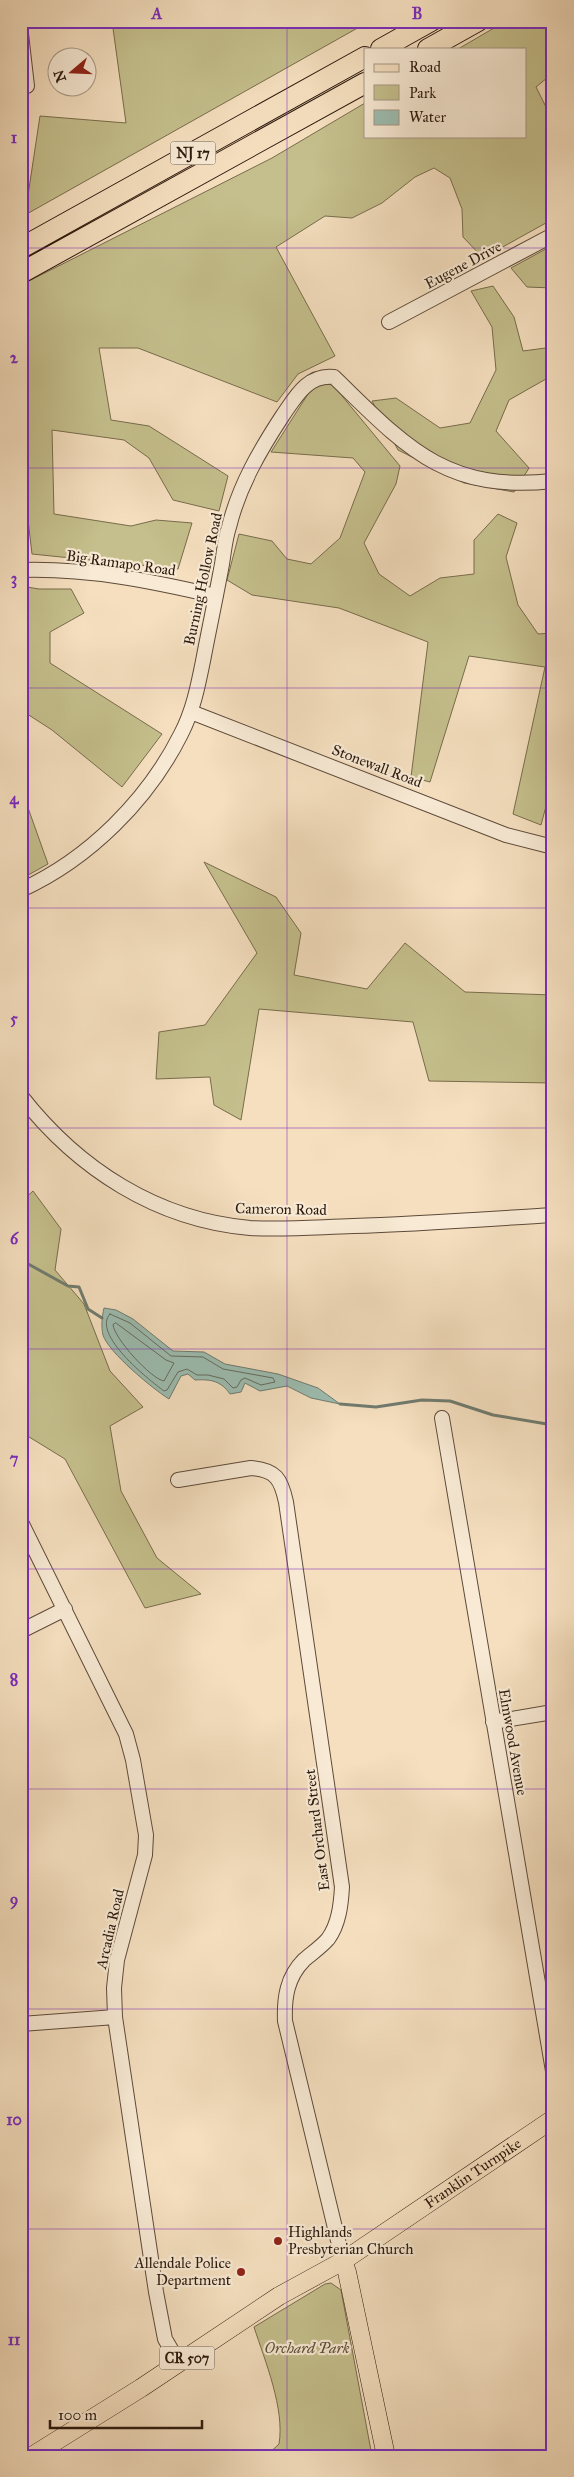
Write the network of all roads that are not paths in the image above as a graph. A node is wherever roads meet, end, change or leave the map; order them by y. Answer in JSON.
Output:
{"nodes":[{"id":1,"x":431,"y":21,"type":"edge"},
{"id":2,"x":478,"y":21,"type":"edge"},
{"id":3,"x":21,"y":34,"type":"edge"},
{"id":4,"x":383,"y":48,"type":"edge"},
{"id":5,"x":430,"y":48,"type":"edge"},
{"id":6,"x":364,"y":59,"type":"edge"},
{"id":7,"x":364,"y":84,"type":"edge"},
{"id":8,"x":27,"y":86,"type":"dead end"},
{"id":9,"x":553,"y":235,"type":"edge"},
{"id":10,"x":21,"y":248,"type":"edge"},
{"id":11,"x":21,"y":273,"type":"edge"},
{"id":12,"x":389,"y":322,"type":"dead end"},
{"id":13,"x":553,"y":481,"type":"edge"},
{"id":14,"x":21,"y":570,"type":"edge"},
{"id":15,"x":216,"y":596,"type":"junction"},
{"id":16,"x":191,"y":712,"type":"junction"},
{"id":17,"x":553,"y":847,"type":"edge"},
{"id":18,"x":21,"y":890,"type":"edge"},
{"id":19,"x":21,"y":1096,"type":"edge"},
{"id":20,"x":553,"y":1215,"type":"edge"},
{"id":21,"x":442,"y":1418,"type":"dead end"},
{"id":22,"x":178,"y":1480,"type":"dead end"},
{"id":23,"x":21,"y":1522,"type":"edge"},
{"id":24,"x":65,"y":1609,"type":"junction"},
{"id":25,"x":21,"y":1631,"type":"edge"},
{"id":26,"x":553,"y":1712,"type":"edge"},
{"id":27,"x":493,"y":1722,"type":"junction"},
{"id":28,"x":115,"y":2017,"type":"junction"},
{"id":29,"x":21,"y":2024,"type":"edge"},
{"id":30,"x":553,"y":2071,"type":"edge"},
{"id":31,"x":553,"y":2119,"type":"edge"},
{"id":32,"x":343,"y":2261,"type":"junction"},
{"id":33,"x":179,"y":2363,"type":"junction"},
{"id":34,"x":32,"y":2456,"type":"edge"},
{"id":35,"x":386,"y":2456,"type":"edge"}],
"edges":[{"from":1,"to":4,"type":"highway"},
{"from":2,"to":5,"type":"highway"},
{"from":3,"to":8,"type":"street"},
{"from":6,"to":10,"type":"highway","number":"NJ 17"},
{"from":7,"to":11,"type":"highway","number":"NJ 17"},
{"from":9,"to":12,"type":"street","name":"Eugene Drive"},
{"from":13,"to":15,"type":"street","name":"Burning Hollow Road"},
{"from":14,"to":15,"type":"street","name":"Big Ramapo Road"},
{"from":15,"to":16,"type":"street","name":"Burning Hollow Road"},
{"from":16,"to":17,"type":"street","name":"Stonewall Road"},
{"from":16,"to":18,"type":"street","name":"Burning Hollow Road"},
{"from":19,"to":20,"type":"street","name":"Cameron Road"},
{"from":21,"to":27,"type":"street","name":"Elmwood Avenue"},
{"from":22,"to":32,"type":"street","name":"East Orchard Street"},
{"from":23,"to":24,"type":"street","name":"Arcadia Road"},
{"from":24,"to":25,"type":"street"},
{"from":24,"to":28,"type":"street","name":"Arcadia Road"},
{"from":26,"to":27,"type":"street"},
{"from":27,"to":30,"type":"street","name":"Elmwood Avenue"},
{"from":28,"to":29,"type":"street"},
{"from":28,"to":33,"type":"street","name":"Arcadia Road"},
{"from":31,"to":32,"type":"main road","name":"Franklin Turnpike","number":"CR 507"},
{"from":32,"to":33,"type":"main road","number":"CR 507"},
{"from":32,"to":35,"type":"main road"},
{"from":33,"to":34,"type":"main road","number":"CR 507"}]}
